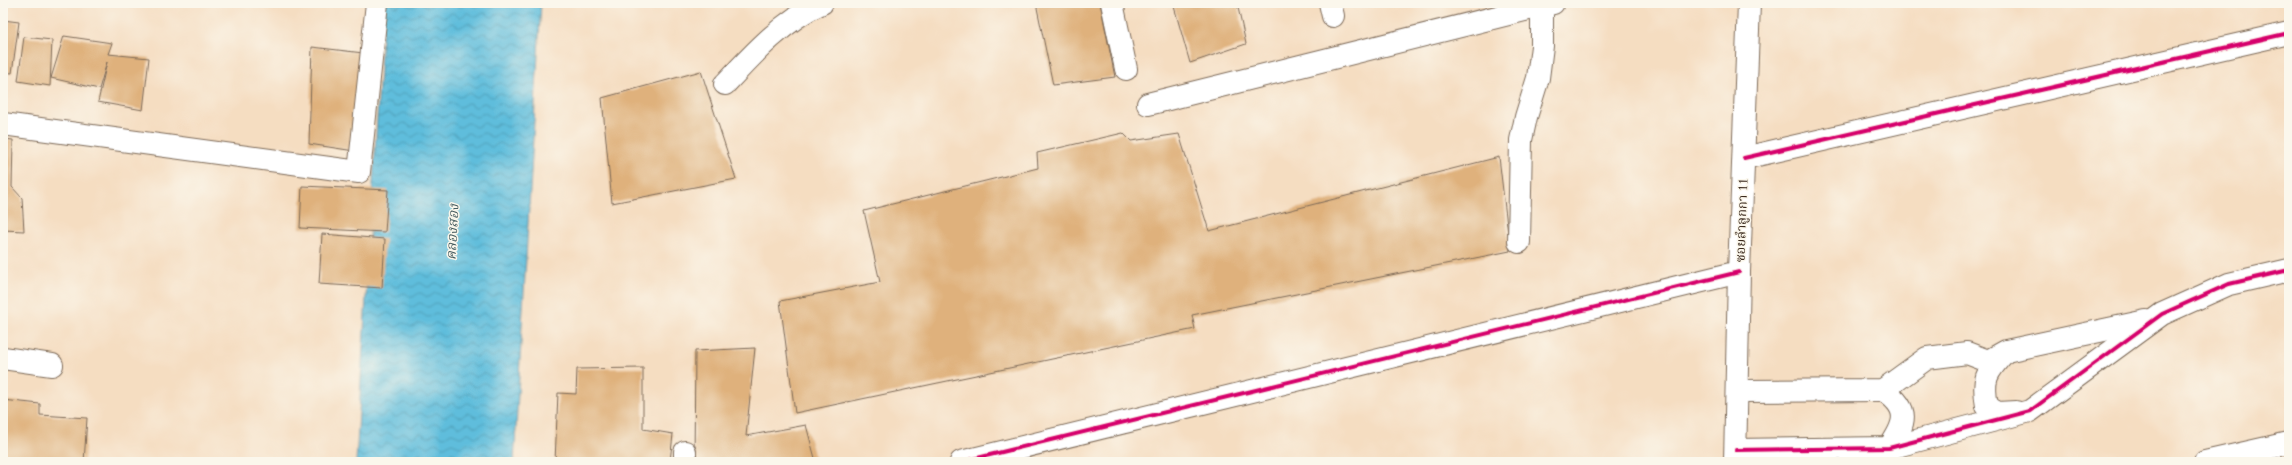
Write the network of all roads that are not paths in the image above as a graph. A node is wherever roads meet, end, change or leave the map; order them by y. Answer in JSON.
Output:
{"nodes":[{"id":1,"x":377,"y":3,"type":"edge"},
{"id":2,"x":822,"y":3,"type":"edge"},
{"id":3,"x":1112,"y":3,"type":"edge"},
{"id":4,"x":1749,"y":3,"type":"edge"},
{"id":5,"x":1547,"y":4,"type":"edge"},
{"id":6,"x":2289,"y":33,"type":"edge"},
{"id":7,"x":1126,"y":69,"type":"dead end"},
{"id":8,"x":725,"y":84,"type":"dead end"},
{"id":9,"x":1148,"y":104,"type":"dead end"},
{"id":10,"x":3,"y":124,"type":"edge"},
{"id":11,"x":1744,"y":158,"type":"junction"},
{"id":12,"x":1519,"y":242,"type":"dead end"},
{"id":13,"x":2289,"y":270,"type":"edge"},
{"id":14,"x":1739,"y":272,"type":"junction"},
{"id":15,"x":2153,"y":319,"type":"junction"},
{"id":16,"x":2006,"y":351,"type":"junction"},
{"id":17,"x":3,"y":358,"type":"edge"},
{"id":18,"x":52,"y":365,"type":"dead end"},
{"id":19,"x":1883,"y":390,"type":"junction"},
{"id":20,"x":1738,"y":391,"type":"junction"},
{"id":21,"x":2030,"y":411,"type":"junction"},
{"id":22,"x":2289,"y":443,"type":"edge"},
{"id":23,"x":1889,"y":448,"type":"junction"},
{"id":24,"x":1735,"y":456,"type":"edge"},
{"id":25,"x":961,"y":462,"type":"edge"},
{"id":26,"x":2205,"y":462,"type":"edge"}],
"edges":[{"from":1,"to":10,"type":"street"},
{"from":2,"to":8,"type":"street"},
{"from":3,"to":7,"type":"street"},
{"from":4,"to":11,"type":"street","name":"ซอยลำลูกกา 11"},
{"from":5,"to":9,"type":"street"},
{"from":5,"to":12,"type":"street"},
{"from":6,"to":11,"type":"street"},
{"from":11,"to":14,"type":"street","name":"ซอยลำลูกกา 11"},
{"from":13,"to":15,"type":"street"},
{"from":14,"to":20,"type":"street","name":"ซอยลำลูกกา 11"},
{"from":14,"to":25,"type":"street"},
{"from":15,"to":16,"type":"street"},
{"from":15,"to":21,"type":"street"},
{"from":16,"to":19,"type":"street"},
{"from":16,"to":21,"type":"street"},
{"from":17,"to":18,"type":"street"},
{"from":19,"to":20,"type":"street"},
{"from":19,"to":23,"type":"street"},
{"from":20,"to":24,"type":"street","name":"ซอยลำลูกกา 11"},
{"from":21,"to":23,"type":"street"},
{"from":22,"to":26,"type":"street"},
{"from":23,"to":24,"type":"street"}]}
